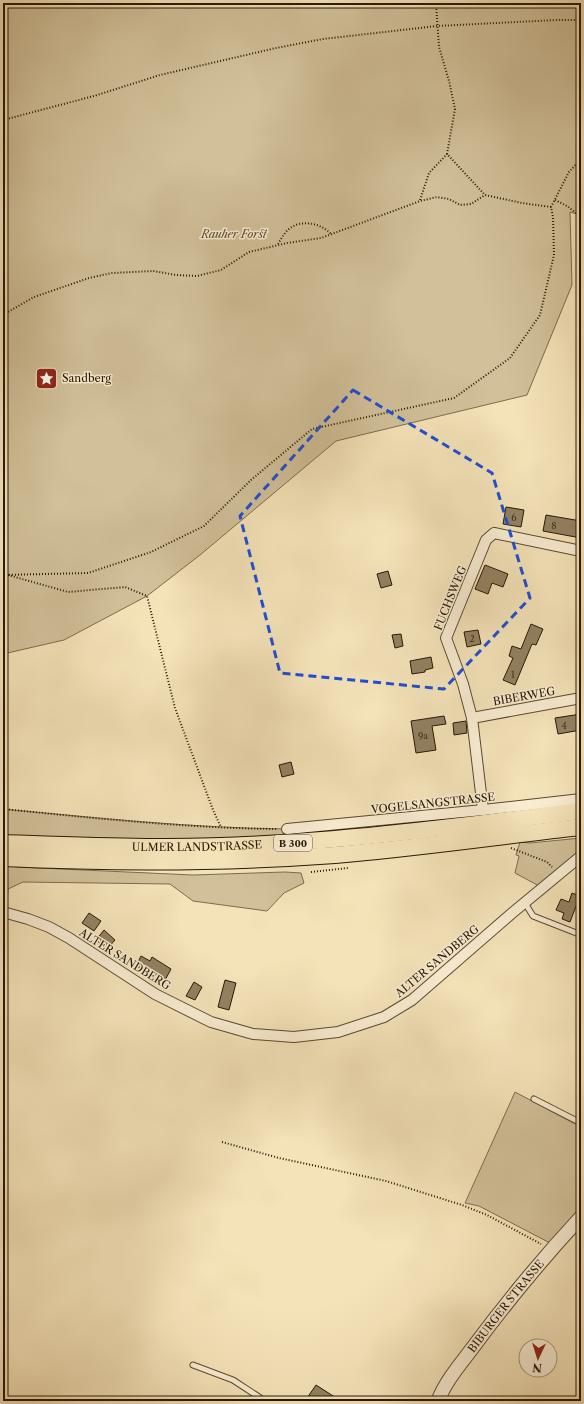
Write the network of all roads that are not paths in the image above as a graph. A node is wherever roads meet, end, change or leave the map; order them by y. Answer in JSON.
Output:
{"nodes":[{"id":1,"x":581,"y":551,"type":"edge"},
{"id":2,"x":581,"y":698,"type":"edge"},
{"id":3,"x":472,"y":718,"type":"junction"},
{"id":4,"x":581,"y":799,"type":"edge"},
{"id":5,"x":483,"y":810,"type":"junction"},
{"id":6,"x":581,"y":811,"type":"edge"},
{"id":7,"x":581,"y":827,"type":"edge"},
{"id":8,"x":287,"y":829,"type":"road end"},
{"id":9,"x":3,"y":843,"type":"edge"},
{"id":10,"x":581,"y":856,"type":"edge"},
{"id":11,"x":3,"y":858,"type":"edge"},
{"id":12,"x":525,"y":903,"type":"junction"},
{"id":13,"x":3,"y":912,"type":"edge"},
{"id":14,"x":581,"y":928,"type":"edge"},
{"id":15,"x":534,"y":1099,"type":"dead end"},
{"id":16,"x":581,"y":1123,"type":"edge"},
{"id":17,"x":581,"y":1218,"type":"edge"},
{"id":18,"x":193,"y":1365,"type":"dead end"},
{"id":19,"x":265,"y":1401,"type":"edge"},
{"id":20,"x":438,"y":1401,"type":"edge"}],
"edges":[{"from":1,"to":3,"type":"street","name":"FUCHSWEG"},
{"from":2,"to":3,"type":"street","name":"BIBERWEG"},
{"from":3,"to":5,"type":"street","name":"FUCHSWEG"},
{"from":4,"to":5,"type":"street","name":"VOGELSANGSTRASSE"},
{"from":5,"to":8,"type":"street","name":"VOGELSANGSTRASSE"},
{"from":6,"to":9,"type":"main road","name":"ULMER LANDSTRASSE","number":"B 300"},
{"from":7,"to":11,"type":"main road","name":"ULMER LANDSTRASSE","number":"B 300"},
{"from":10,"to":12,"type":"street","name":"ALTER SANDBERG"},
{"from":12,"to":13,"type":"street","name":"ALTER SANDBERG"},
{"from":12,"to":14,"type":"lane"},
{"from":15,"to":16,"type":"lane"},
{"from":17,"to":20,"type":"street","name":"BIBURGER STRASSE"},
{"from":18,"to":19,"type":"lane"}]}
